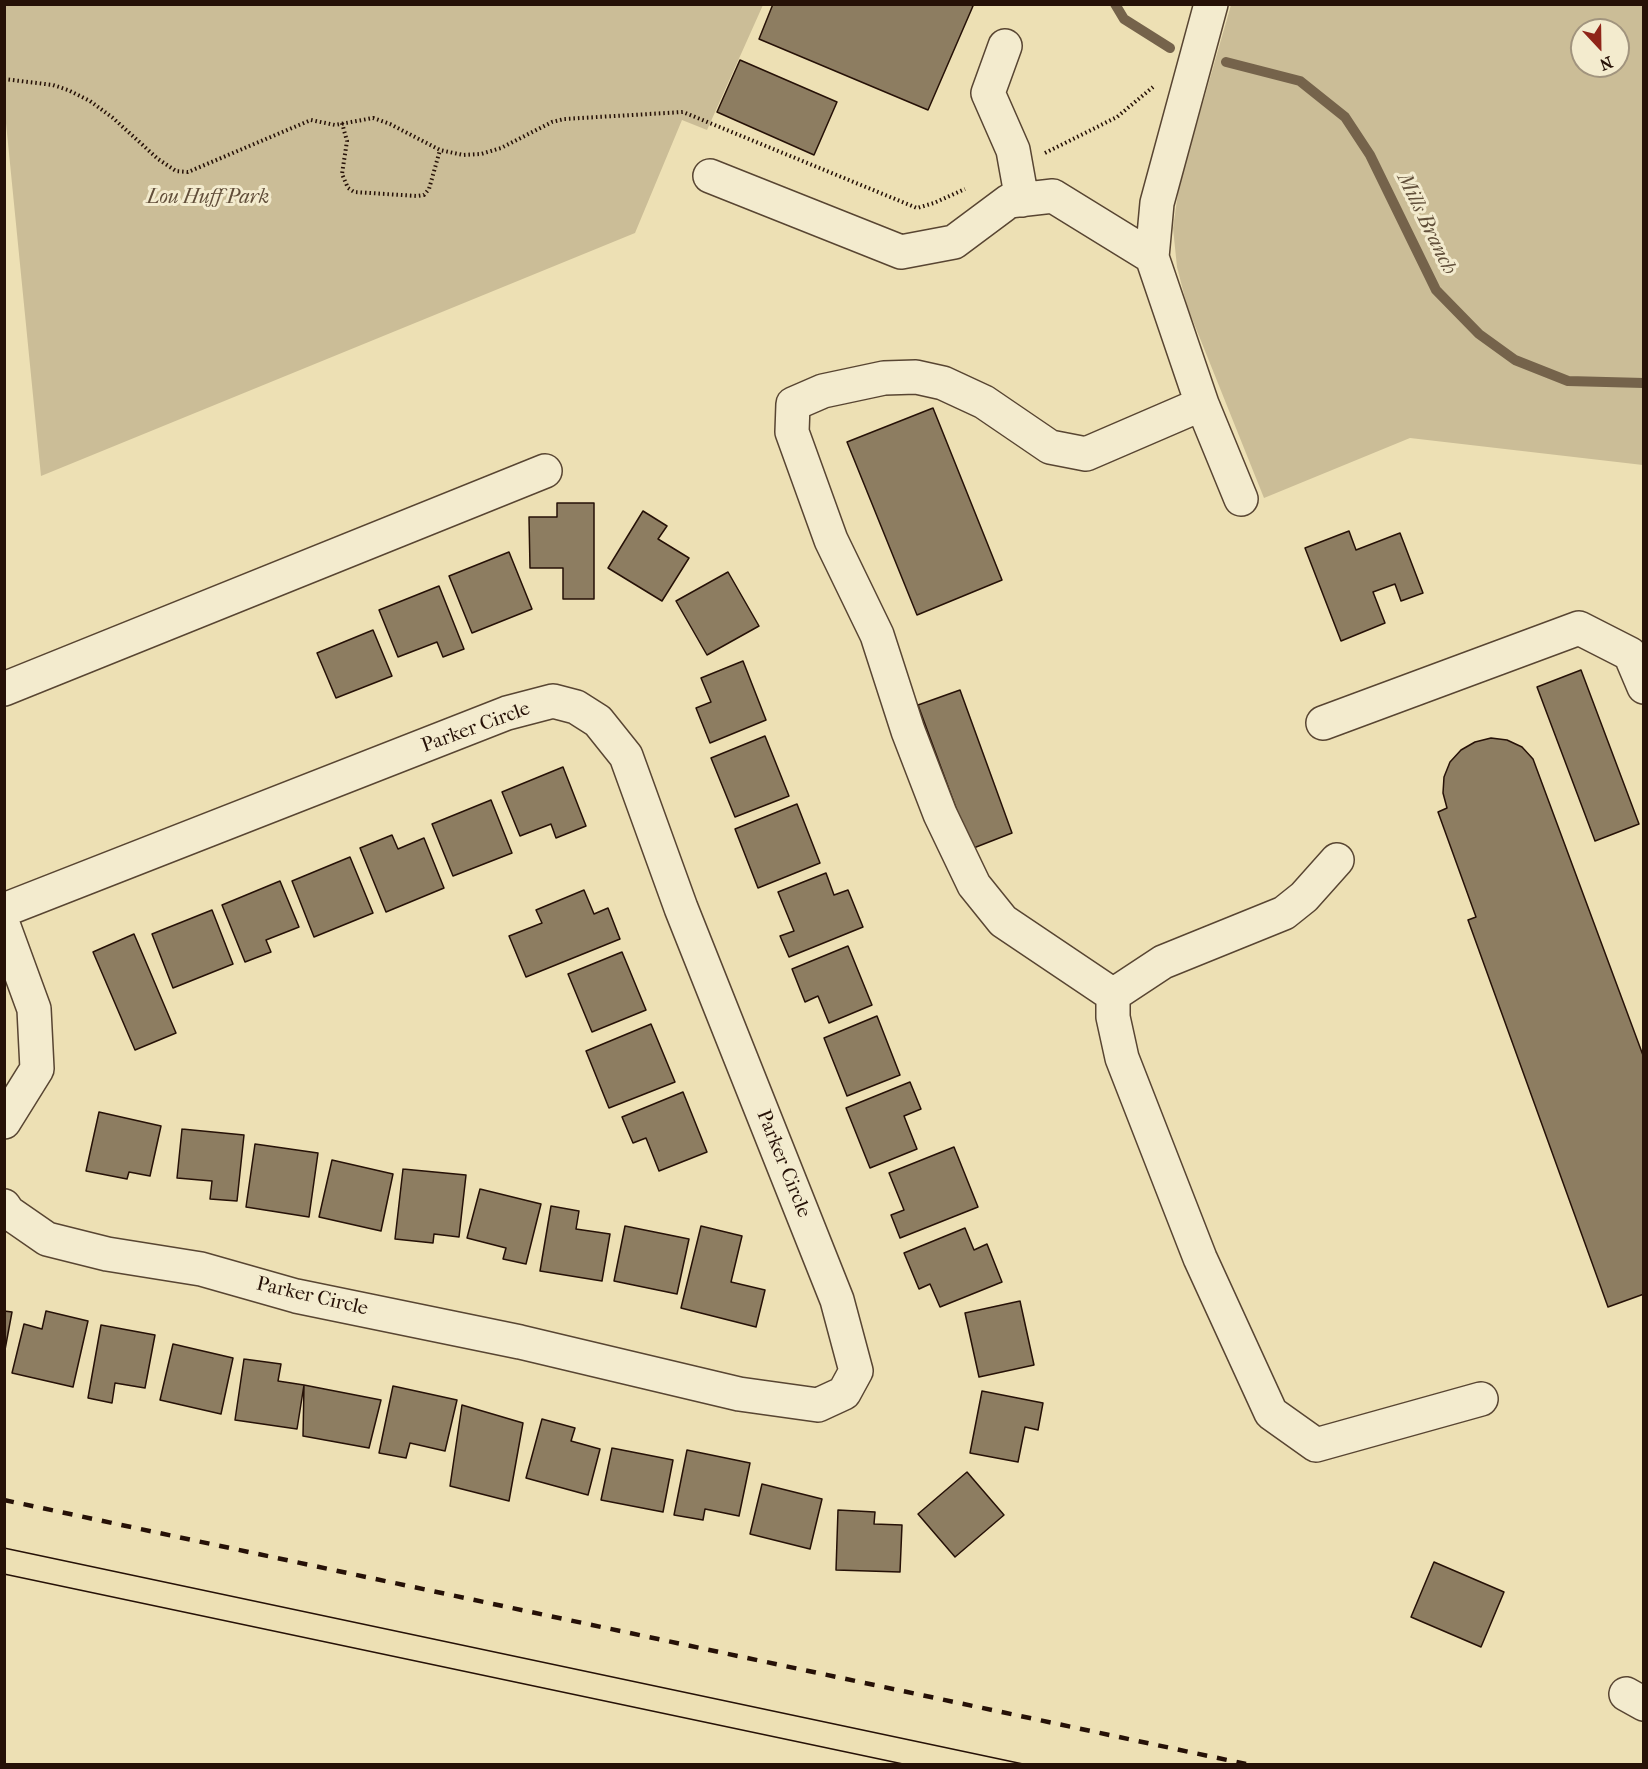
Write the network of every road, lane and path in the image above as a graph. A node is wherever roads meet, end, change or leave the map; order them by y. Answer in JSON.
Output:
{"nodes":[{"id":1,"x":1211,"y":4,"type":"edge"},
{"id":2,"x":1005,"y":46,"type":"dead end"},
{"id":3,"x":1160,"y":78,"type":"dead end"},
{"id":4,"x":4,"y":79,"type":"edge"},
{"id":5,"x":342,"y":123,"type":"junction"},
{"id":6,"x":440,"y":150,"type":"junction"},
{"id":7,"x":1040,"y":156,"type":"dead end"},
{"id":8,"x":710,"y":176,"type":"dead end"},
{"id":9,"x":968,"y":188,"type":"dead end"},
{"id":10,"x":1022,"y":200,"type":"junction"},
{"id":11,"x":1152,"y":257,"type":"junction"},
{"id":12,"x":1202,"y":404,"type":"junction"},
{"id":13,"x":545,"y":471,"type":"dead end"},
{"id":14,"x":1241,"y":500,"type":"dead end"},
{"id":15,"x":1644,"y":687,"type":"edge"},
{"id":16,"x":4,"y":689,"type":"edge"},
{"id":17,"x":1323,"y":723,"type":"dead end"},
{"id":18,"x":1337,"y":860,"type":"dead end"},
{"id":19,"x":4,"y":910,"type":"edge"},
{"id":20,"x":4,"y":927,"type":"edge"},
{"id":21,"x":1113,"y":995,"type":"junction"},
{"id":22,"x":4,"y":1122,"type":"edge"},
{"id":23,"x":4,"y":1206,"type":"edge"},
{"id":24,"x":1481,"y":1399,"type":"dead end"}],
"edges":[{"from":1,"to":11,"type":"street"},
{"from":2,"to":10,"type":"street"},
{"from":3,"to":7,"type":"path"},
{"from":4,"to":5,"type":"path"},
{"from":5,"to":6,"type":"path"},
{"from":5,"to":6,"type":"path"},
{"from":6,"to":9,"type":"path"},
{"from":8,"to":10,"type":"street"},
{"from":10,"to":11,"type":"street"},
{"from":11,"to":12,"type":"street"},
{"from":12,"to":14,"type":"street"},
{"from":12,"to":21,"type":"street"},
{"from":13,"to":16,"type":"street"},
{"from":15,"to":17,"type":"street"},
{"from":18,"to":21,"type":"street"},
{"from":19,"to":23,"type":"street","name":"Parker Circle"},
{"from":20,"to":22,"type":"street"},
{"from":21,"to":24,"type":"street"}]}
